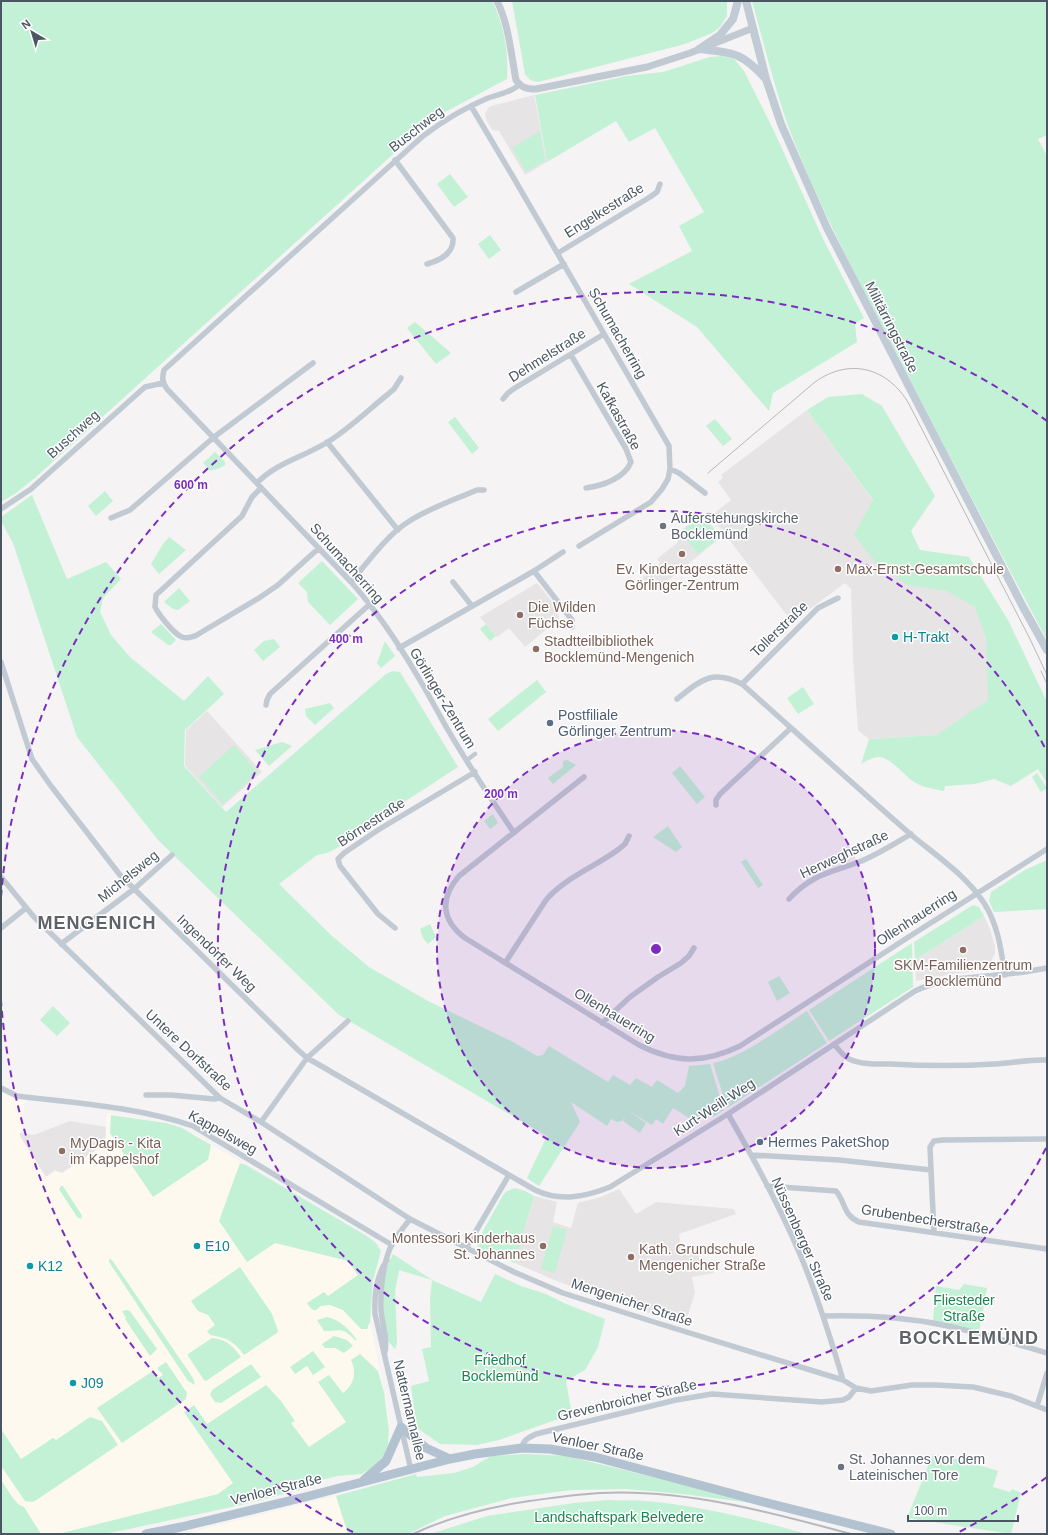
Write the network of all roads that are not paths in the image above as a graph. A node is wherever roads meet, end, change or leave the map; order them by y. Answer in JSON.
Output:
{"nodes":[{"id":1,"x":497,"y":1,"type":"edge"},
{"id":2,"x":738,"y":1,"type":"edge"},
{"id":3,"x":746,"y":1,"type":"edge"},
{"id":4,"x":753,"y":28,"type":"junction"},
{"id":5,"x":700,"y":49,"type":"junction"},
{"id":6,"x":766,"y":79,"type":"junction"},
{"id":7,"x":519,"y":85,"type":"junction"},
{"id":8,"x":471,"y":106,"type":"junction"},
{"id":9,"x":395,"y":160,"type":"junction"},
{"id":10,"x":660,"y":184,"type":"dead end"},
{"id":11,"x":558,"y":253,"type":"junction"},
{"id":12,"x":427,"y":264,"type":"dead end"},
{"id":13,"x":564,"y":264,"type":"junction"},
{"id":14,"x":516,"y":292,"type":"dead end"},
{"id":15,"x":604,"y":334,"type":"junction"},
{"id":16,"x":571,"y":355,"type":"junction"},
{"id":17,"x":312,"y":363,"type":"dead end"},
{"id":18,"x":401,"y":378,"type":"dead end"},
{"id":19,"x":162,"y":380,"type":"junction"},
{"id":20,"x":503,"y":399,"type":"dead end"},
{"id":21,"x":214,"y":437,"type":"junction"},
{"id":22,"x":327,"y":442,"type":"junction"},
{"id":23,"x":670,"y":469,"type":"junction"},
{"id":24,"x":259,"y":486,"type":"junction"},
{"id":25,"x":586,"y":488,"type":"dead end"},
{"id":26,"x":484,"y":490,"type":"dead end"},
{"id":27,"x":705,"y":493,"type":"dead end"},
{"id":28,"x":1,"y":509,"type":"edge"},
{"id":29,"x":111,"y":518,"type":"dead end"},
{"id":30,"x":398,"y":530,"type":"junction"},
{"id":31,"x":579,"y":546,"type":"dead end"},
{"id":32,"x":318,"y":548,"type":"junction"},
{"id":33,"x":563,"y":552,"type":"dead end"},
{"id":34,"x":534,"y":571,"type":"junction"},
{"id":35,"x":351,"y":582,"type":"junction"},
{"id":36,"x":453,"y":582,"type":"dead end"},
{"id":37,"x":838,"y":598,"type":"dead end"},
{"id":38,"x":370,"y":604,"type":"junction"},
{"id":39,"x":472,"y":606,"type":"junction"},
{"id":40,"x":572,"y":627,"type":"dead end"},
{"id":41,"x":399,"y":648,"type":"junction"},
{"id":42,"x":1047,"y":650,"type":"edge"},
{"id":43,"x":1,"y":662,"type":"edge"},
{"id":44,"x":742,"y":684,"type":"junction"},
{"id":45,"x":678,"y":699,"type":"dead end"},
{"id":46,"x":266,"y":706,"type":"dead end"},
{"id":47,"x":791,"y":728,"type":"junction"},
{"id":48,"x":475,"y":754,"type":"dead end"},
{"id":49,"x":467,"y":760,"type":"junction"},
{"id":50,"x":475,"y":772,"type":"junction"},
{"id":51,"x":584,"y":778,"type":"dead end"},
{"id":52,"x":716,"y":805,"type":"dead end"},
{"id":53,"x":514,"y":833,"type":"junction"},
{"id":54,"x":911,"y":834,"type":"junction"},
{"id":55,"x":628,"y":836,"type":"dead end"},
{"id":56,"x":1047,"y":849,"type":"edge"},
{"id":57,"x":172,"y":856,"type":"dead end"},
{"id":58,"x":1,"y":877,"type":"edge"},
{"id":59,"x":134,"y":889,"type":"junction"},
{"id":60,"x":977,"y":893,"type":"junction"},
{"id":61,"x":789,"y":899,"type":"dead end"},
{"id":62,"x":26,"y":908,"type":"junction"},
{"id":63,"x":1,"y":928,"type":"edge"},
{"id":64,"x":395,"y":928,"type":"dead end"},
{"id":65,"x":61,"y":944,"type":"junction"},
{"id":66,"x":694,"y":948,"type":"dead end"},
{"id":67,"x":505,"y":963,"type":"junction"},
{"id":68,"x":1047,"y":968,"type":"edge"},
{"id":69,"x":1005,"y":975,"type":"junction"},
{"id":70,"x":348,"y":1021,"type":"dead end"},
{"id":71,"x":602,"y":1023,"type":"junction"},
{"id":72,"x":834,"y":1044,"type":"junction"},
{"id":73,"x":307,"y":1058,"type":"junction"},
{"id":74,"x":1047,"y":1060,"type":"edge"},
{"id":75,"x":1,"y":1088,"type":"edge"},
{"id":76,"x":146,"y":1095,"type":"dead end"},
{"id":77,"x":220,"y":1098,"type":"junction"},
{"id":78,"x":728,"y":1114,"type":"junction"},
{"id":79,"x":261,"y":1122,"type":"junction"},
{"id":80,"x":1047,"y":1139,"type":"edge"},
{"id":81,"x":752,"y":1155,"type":"junction"},
{"id":82,"x":931,"y":1170,"type":"junction"},
{"id":83,"x":509,"y":1175,"type":"junction"},
{"id":84,"x":767,"y":1186,"type":"junction"},
{"id":85,"x":410,"y":1218,"type":"junction"},
{"id":86,"x":934,"y":1232,"type":"junction"},
{"id":87,"x":392,"y":1245,"type":"junction"},
{"id":88,"x":466,"y":1248,"type":"junction"},
{"id":89,"x":1047,"y":1249,"type":"edge"},
{"id":90,"x":824,"y":1316,"type":"junction"},
{"id":91,"x":1047,"y":1353,"type":"edge"},
{"id":92,"x":1047,"y":1373,"type":"edge"},
{"id":93,"x":843,"y":1380,"type":"junction"},
{"id":94,"x":856,"y":1388,"type":"junction"},
{"id":95,"x":1037,"y":1406,"type":"junction"},
{"id":96,"x":1047,"y":1410,"type":"edge"},
{"id":97,"x":401,"y":1427,"type":"junction"},
{"id":98,"x":522,"y":1448,"type":"junction"},
{"id":99,"x":450,"y":1459,"type":"junction"},
{"id":100,"x":411,"y":1470,"type":"junction"},
{"id":101,"x":361,"y":1482,"type":"junction"},
{"id":102,"x":181,"y":1527,"type":"junction"},
{"id":103,"x":146,"y":1534,"type":"edge"},
{"id":104,"x":157,"y":1534,"type":"edge"},
{"id":105,"x":891,"y":1534,"type":"edge"}],
"edges":[{"from":1,"to":7,"type":"street"},
{"from":2,"to":5,"type":"main road"},
{"from":3,"to":4,"type":"main road","name":"Militärringstraße"},
{"from":4,"to":5,"type":"street"},
{"from":4,"to":6,"type":"main road","name":"Militärringstraße"},
{"from":5,"to":6,"type":"main road"},
{"from":5,"to":7,"type":"street"},
{"from":6,"to":42,"type":"main road","name":"Militärringstraße"},
{"from":7,"to":8,"type":"street","name":"Buschweg"},
{"from":8,"to":9,"type":"street","name":"Buschweg"},
{"from":8,"to":11,"type":"street","name":"Schumacherring"},
{"from":9,"to":12,"type":"street"},
{"from":9,"to":19,"type":"street","name":"Buschweg"},
{"from":10,"to":11,"type":"street","name":"Engelkestraße"},
{"from":11,"to":13,"type":"street","name":"Schumacherring"},
{"from":13,"to":14,"type":"street"},
{"from":13,"to":15,"type":"street","name":"Schumacherring"},
{"from":15,"to":16,"type":"street","name":"Dehmelstraße"},
{"from":15,"to":23,"type":"street","name":"Schumacherring"},
{"from":16,"to":20,"type":"street","name":"Dehmelstraße"},
{"from":16,"to":25,"type":"street","name":"Kafkastraße"},
{"from":17,"to":21,"type":"street"},
{"from":18,"to":22,"type":"street"},
{"from":19,"to":21,"type":"street","name":"Schumacherring"},
{"from":19,"to":28,"type":"street","name":"Buschweg"},
{"from":21,"to":24,"type":"street","name":"Schumacherring"},
{"from":21,"to":29,"type":"street"},
{"from":22,"to":24,"type":"street"},
{"from":22,"to":30,"type":"street"},
{"from":23,"to":27,"type":"street"},
{"from":23,"to":31,"type":"street","name":"Schumacherring"},
{"from":24,"to":32,"type":"street","name":"Schumacherring"},
{"from":24,"to":32,"type":"street"},
{"from":26,"to":30,"type":"street"},
{"from":30,"to":35,"type":"street"},
{"from":32,"to":35,"type":"street","name":"Schumacherring"},
{"from":33,"to":34,"type":"street"},
{"from":34,"to":39,"type":"street"},
{"from":34,"to":40,"type":"street"},
{"from":35,"to":38,"type":"street","name":"Schumacherring"},
{"from":36,"to":39,"type":"street"},
{"from":37,"to":44,"type":"street","name":"Tollerstraße"},
{"from":38,"to":41,"type":"street","name":"Schumacherring"},
{"from":38,"to":46,"type":"street"},
{"from":39,"to":41,"type":"street"},
{"from":41,"to":49,"type":"street","name":"Görlinger-Zentrum"},
{"from":43,"to":59,"type":"street","name":"Ingendorfer Weg"},
{"from":44,"to":45,"type":"street","name":"Ollenhauerring"},
{"from":44,"to":47,"type":"street","name":"Ollenhauerring"},
{"from":47,"to":52,"type":"street"},
{"from":47,"to":54,"type":"street","name":"Ollenhauerring"},
{"from":48,"to":49,"type":"street","name":"Görlinger-Zentrum"},
{"from":49,"to":50,"type":"street","name":"Görlinger-Zentrum"},
{"from":50,"to":53,"type":"street","name":"Görlinger-Zentrum"},
{"from":50,"to":64,"type":"street","name":"Börnestraße"},
{"from":51,"to":53,"type":"street","name":"Ollenhauerring"},
{"from":53,"to":67,"type":"street","name":"Ollenhauerring"},
{"from":54,"to":60,"type":"street","name":"Ollenhauerring"},
{"from":54,"to":61,"type":"street","name":"Herweghstraße"},
{"from":55,"to":67,"type":"street"},
{"from":56,"to":60,"type":"street","name":"Ollenhauerring"},
{"from":57,"to":59,"type":"street","name":"Michelsweg"},
{"from":58,"to":62,"type":"street","name":"Untere Dorfstraße"},
{"from":59,"to":65,"type":"street","name":"Michelsweg"},
{"from":59,"to":73,"type":"street","name":"Ingendorfer Weg"},
{"from":60,"to":69,"type":"street"},
{"from":60,"to":71,"type":"street","name":"Ollenhauerring"},
{"from":62,"to":63,"type":"street"},
{"from":62,"to":65,"type":"street","name":"Untere Dorfstraße"},
{"from":65,"to":77,"type":"street","name":"Untere Dorfstraße"},
{"from":66,"to":71,"type":"street"},
{"from":67,"to":71,"type":"street","name":"Ollenhauerring"},
{"from":68,"to":69,"type":"street","name":"Kurt-Weill-Weg"},
{"from":69,"to":72,"type":"street","name":"Kurt-Weill-Weg"},
{"from":70,"to":73,"type":"street"},
{"from":72,"to":74,"type":"street"},
{"from":72,"to":78,"type":"street","name":"Kurt-Weill-Weg"},
{"from":73,"to":79,"type":"street"},
{"from":73,"to":83,"type":"street","name":"Ingendorfer Weg"},
{"from":75,"to":87,"type":"street","name":"Kappelsweg"},
{"from":76,"to":77,"type":"street"},
{"from":77,"to":79,"type":"street","name":"Untere Dorfstraße"},
{"from":78,"to":81,"type":"street","name":"Nüssenberger Straße"},
{"from":78,"to":83,"type":"street","name":"Kurt-Weill-Weg"},
{"from":79,"to":85,"type":"street","name":"Untere Dorfstraße"},
{"from":80,"to":82,"type":"street"},
{"from":81,"to":82,"type":"street"},
{"from":81,"to":84,"type":"street","name":"Nüssenberger Straße"},
{"from":82,"to":86,"type":"street"},
{"from":83,"to":88,"type":"street"},
{"from":84,"to":86,"type":"street","name":"Grubenbecherstraße"},
{"from":84,"to":90,"type":"street","name":"Nüssenberger Straße"},
{"from":85,"to":87,"type":"street","name":"Nattermannallee"},
{"from":85,"to":88,"type":"street","name":"Mengenicher Straße"},
{"from":86,"to":89,"type":"street","name":"Grubenbecherstraße"},
{"from":87,"to":97,"type":"street","name":"Nattermannallee"},
{"from":88,"to":93,"type":"street","name":"Mengenicher Straße"},
{"from":90,"to":91,"type":"street"},
{"from":90,"to":93,"type":"street","name":"Nüssenberger Straße"},
{"from":92,"to":95,"type":"street"},
{"from":93,"to":94,"type":"street","name":"Mengenicher Straße"},
{"from":94,"to":95,"type":"street"},
{"from":94,"to":98,"type":"street","name":"Grevenbroicher Straße"},
{"from":95,"to":96,"type":"street"},
{"from":97,"to":99,"type":"main road"},
{"from":97,"to":100,"type":"street","name":"Nattermannallee"},
{"from":97,"to":101,"type":"main road"},
{"from":98,"to":99,"type":"main road","name":"Venloer Straße"},
{"from":98,"to":105,"type":"main road","name":"Venloer Straße"},
{"from":99,"to":100,"type":"main road","name":"Venloer Straße"},
{"from":100,"to":101,"type":"main road","name":"Venloer Straße"},
{"from":101,"to":102,"type":"main road","name":"Venloer Straße"},
{"from":102,"to":103,"type":"main road","name":"Venloer Straße"},
{"from":102,"to":104,"type":"main road","name":"Venloer Straße"}]}
